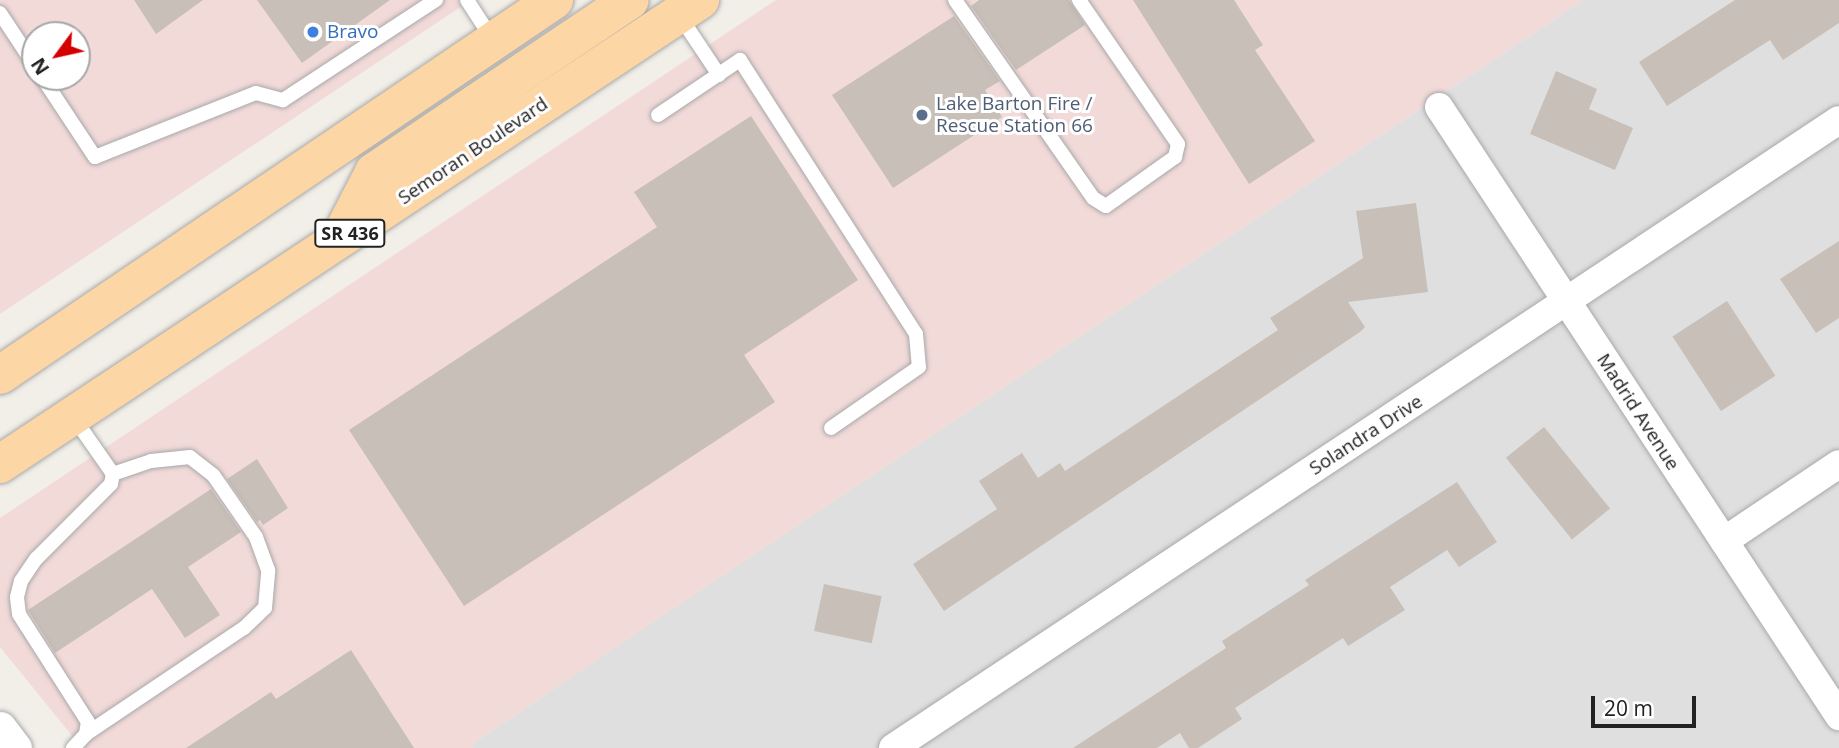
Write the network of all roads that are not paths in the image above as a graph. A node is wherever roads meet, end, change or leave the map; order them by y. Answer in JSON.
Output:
{"nodes":[{"id":1,"x":436,"y":0,"type":"edge"},
{"id":2,"x":467,"y":0,"type":"edge"},
{"id":3,"x":554,"y":0,"type":"edge"},
{"id":4,"x":630,"y":0,"type":"edge"},
{"id":5,"x":955,"y":0,"type":"edge"},
{"id":6,"x":1079,"y":0,"type":"edge"},
{"id":7,"x":689,"y":7,"type":"edge"},
{"id":8,"x":0,"y":13,"type":"edge"},
{"id":9,"x":494,"y":41,"type":"junction"},
{"id":10,"x":21,"y":45,"type":"edge"},
{"id":11,"x":719,"y":75,"type":"junction"},
{"id":12,"x":51,"y":91,"type":"edge"},
{"id":13,"x":1439,"y":107,"type":"dead end"},
{"id":14,"x":658,"y":115,"type":"dead end"},
{"id":15,"x":1839,"y":120,"type":"edge"},
{"id":16,"x":339,"y":240,"type":"junction"},
{"id":17,"x":1566,"y":303,"type":"junction"},
{"id":18,"x":0,"y":375,"type":"edge"},
{"id":19,"x":73,"y":417,"type":"junction"},
{"id":20,"x":831,"y":428,"type":"dead end"},
{"id":21,"x":0,"y":464,"type":"edge"},
{"id":22,"x":1839,"y":464,"type":"edge"},
{"id":23,"x":113,"y":474,"type":"junction"},
{"id":24,"x":1724,"y":541,"type":"junction"},
{"id":25,"x":1839,"y":716,"type":"edge"},
{"id":26,"x":0,"y":729,"type":"edge"},
{"id":27,"x":86,"y":734,"type":"junction"},
{"id":28,"x":15,"y":748,"type":"edge"},
{"id":29,"x":73,"y":748,"type":"edge"},
{"id":30,"x":893,"y":748,"type":"edge"}],
"edges":[{"from":1,"to":12,"type":"lane"},
{"from":2,"to":9,"type":"lane"},
{"from":3,"to":9,"type":"main road"},
{"from":4,"to":16,"type":"main road"},
{"from":5,"to":6,"type":"lane"},
{"from":7,"to":11,"type":"lane"},
{"from":7,"to":16,"type":"main road","name":"Semoran Boulevard","number":"SR 436"},
{"from":8,"to":10,"type":"lane"},
{"from":9,"to":18,"type":"main road"},
{"from":11,"to":14,"type":"lane"},
{"from":11,"to":20,"type":"lane"},
{"from":13,"to":17,"type":"street","name":"Madrid Avenue"},
{"from":15,"to":17,"type":"street","name":"Solandra Drive"},
{"from":16,"to":19,"type":"main road","name":"Semoran Boulevard","number":"SR 436"},
{"from":17,"to":24,"type":"street","name":"Madrid Avenue"},
{"from":17,"to":30,"type":"street","name":"Solandra Drive"},
{"from":19,"to":21,"type":"main road","name":"Semoran Boulevard","number":"SR 436"},
{"from":19,"to":23,"type":"lane"},
{"from":22,"to":24,"type":"street"},
{"from":23,"to":27,"type":"lane"},
{"from":23,"to":27,"type":"lane"},
{"from":24,"to":25,"type":"street","name":"Madrid Avenue"},
{"from":26,"to":28,"type":"street"},
{"from":27,"to":29,"type":"lane"}]}
